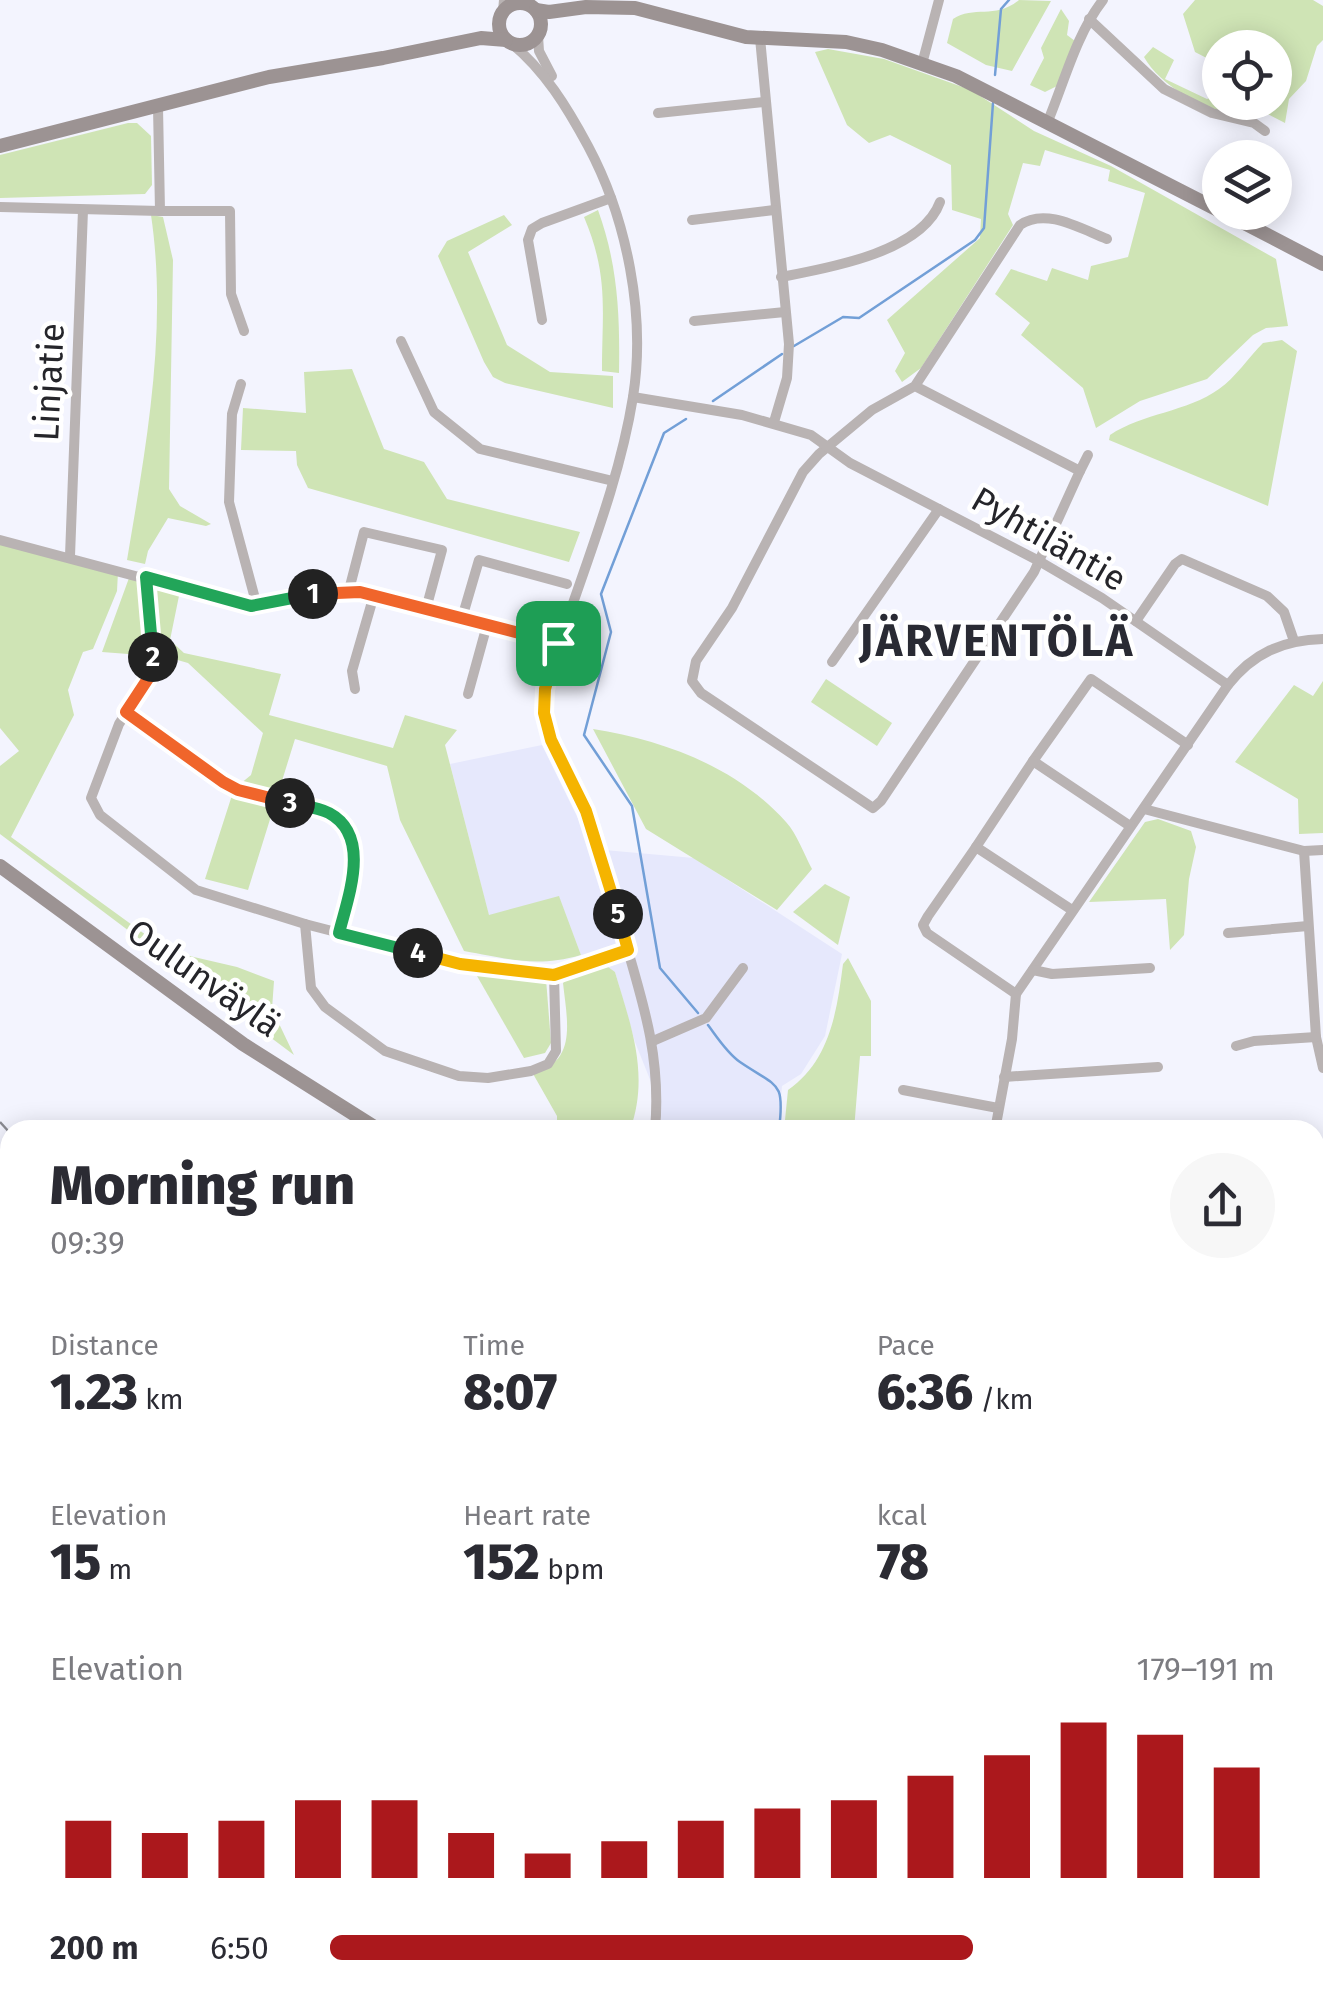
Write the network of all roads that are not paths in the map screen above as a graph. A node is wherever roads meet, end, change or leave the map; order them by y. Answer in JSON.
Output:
{"nodes":[{"id":1,"x":939,"y":0,"type":"edge"},
{"id":2,"x":1103,"y":0,"type":"edge"},
{"id":3,"x":530,"y":5,"type":"edge"},
{"id":4,"x":642,"y":5,"type":"edge"},
{"id":5,"x":503,"y":8,"type":"edge"},
{"id":6,"x":601,"y":8,"type":"junction"},
{"id":7,"x":1090,"y":19,"type":"junction"},
{"id":8,"x":538,"y":34,"type":"junction"},
{"id":9,"x":760,"y":38,"type":"junction"},
{"id":10,"x":508,"y":41,"type":"junction"},
{"id":11,"x":440,"y":46,"type":"junction"},
{"id":12,"x":922,"y":64,"type":"junction"},
{"id":13,"x":764,"y":102,"type":"junction"},
{"id":14,"x":166,"y":105,"type":"junction"},
{"id":15,"x":658,"y":112,"type":"dead end"},
{"id":16,"x":570,"y":113,"type":"junction"},
{"id":17,"x":1048,"y":120,"type":"junction"},
{"id":18,"x":1266,"y":131,"type":"dead end"},
{"id":19,"x":0,"y":146,"type":"edge"},
{"id":20,"x":611,"y":198,"type":"junction"},
{"id":21,"x":940,"y":202,"type":"dead end"},
{"id":22,"x":1202,"y":202,"type":"edge"},
{"id":23,"x":0,"y":207,"type":"edge"},
{"id":24,"x":83,"y":210,"type":"junction"},
{"id":25,"x":160,"y":210,"type":"junction"},
{"id":26,"x":774,"y":210,"type":"junction"},
{"id":27,"x":692,"y":220,"type":"dead end"},
{"id":28,"x":1256,"y":230,"type":"edge"},
{"id":29,"x":1107,"y":239,"type":"dead end"},
{"id":30,"x":1323,"y":264,"type":"edge"},
{"id":31,"x":781,"y":277,"type":"junction"},
{"id":32,"x":785,"y":312,"type":"junction"},
{"id":33,"x":542,"y":320,"type":"dead end"},
{"id":34,"x":694,"y":321,"type":"dead end"},
{"id":35,"x":244,"y":330,"type":"dead end"},
{"id":36,"x":401,"y":342,"type":"dead end"},
{"id":37,"x":242,"y":384,"type":"dead end"},
{"id":38,"x":915,"y":386,"type":"junction"},
{"id":39,"x":633,"y":397,"type":"junction"},
{"id":40,"x":774,"y":422,"type":"junction"},
{"id":41,"x":828,"y":446,"type":"junction"},
{"id":42,"x":1088,"y":455,"type":"dead end"},
{"id":43,"x":1080,"y":471,"type":"junction"},
{"id":44,"x":613,"y":481,"type":"junction"},
{"id":45,"x":939,"y":509,"type":"junction"},
{"id":46,"x":0,"y":540,"type":"edge"},
{"id":47,"x":70,"y":556,"type":"junction"},
{"id":48,"x":1039,"y":562,"type":"junction"},
{"id":49,"x":146,"y":577,"type":"junction"},
{"id":50,"x":567,"y":584,"type":"dead end"},
{"id":51,"x":349,"y":590,"type":"junction"},
{"id":52,"x":374,"y":595,"type":"junction"},
{"id":53,"x":256,"y":606,"type":"junction"},
{"id":54,"x":426,"y":608,"type":"junction"},
{"id":55,"x":462,"y":618,"type":"junction"},
{"id":56,"x":1136,"y":621,"type":"junction"},
{"id":57,"x":487,"y":624,"type":"junction"},
{"id":58,"x":1323,"y":639,"type":"edge"},
{"id":59,"x":1294,"y":641,"type":"junction"},
{"id":60,"x":558,"y":643,"type":"junction"},
{"id":61,"x":832,"y":662,"type":"dead end"},
{"id":62,"x":1228,"y":686,"type":"junction"},
{"id":63,"x":355,"y":689,"type":"dead end"},
{"id":64,"x":468,"y":694,"type":"dead end"},
{"id":65,"x":126,"y":712,"type":"junction"},
{"id":66,"x":1188,"y":745,"type":"junction"},
{"id":67,"x":1033,"y":761,"type":"junction"},
{"id":68,"x":1144,"y":809,"type":"junction"},
{"id":69,"x":1130,"y":826,"type":"junction"},
{"id":70,"x":976,"y":847,"type":"junction"},
{"id":71,"x":1323,"y":850,"type":"edge"},
{"id":72,"x":1304,"y":852,"type":"junction"},
{"id":73,"x":0,"y":866,"type":"edge"},
{"id":74,"x":1072,"y":910,"type":"junction"},
{"id":75,"x":305,"y":924,"type":"junction"},
{"id":76,"x":1308,"y":926,"type":"junction"},
{"id":77,"x":339,"y":933,"type":"junction"},
{"id":78,"x":1228,"y":933,"type":"dead end"},
{"id":79,"x":628,"y":950,"type":"junction"},
{"id":80,"x":744,"y":968,"type":"dead end"},
{"id":81,"x":1150,"y":968,"type":"dead end"},
{"id":82,"x":1033,"y":970,"type":"junction"},
{"id":83,"x":554,"y":975,"type":"junction"},
{"id":84,"x":1016,"y":994,"type":"junction"},
{"id":85,"x":1316,"y":1037,"type":"junction"},
{"id":86,"x":652,"y":1041,"type":"junction"},
{"id":87,"x":1236,"y":1046,"type":"dead end"},
{"id":88,"x":1158,"y":1067,"type":"dead end"},
{"id":89,"x":1323,"y":1068,"type":"edge"},
{"id":90,"x":1004,"y":1077,"type":"junction"},
{"id":91,"x":904,"y":1090,"type":"dead end"},
{"id":92,"x":998,"y":1108,"type":"junction"},
{"id":93,"x":364,"y":1120,"type":"edge"},
{"id":94,"x":656,"y":1120,"type":"edge"},
{"id":95,"x":996,"y":1120,"type":"edge"}],
"edges":[{"from":1,"to":12,"type":"street"},
{"from":2,"to":7,"type":"street"},
{"from":3,"to":5,"type":"street"},
{"from":3,"to":6,"type":"street"},
{"from":3,"to":8,"type":"street"},
{"from":4,"to":6,"type":"street"},
{"from":4,"to":9,"type":"street"},
{"from":5,"to":10,"type":"street"},
{"from":5,"to":11,"type":"street"},
{"from":6,"to":8,"type":"street"},
{"from":7,"to":17,"type":"street"},
{"from":7,"to":18,"type":"street"},
{"from":8,"to":10,"type":"street"},
{"from":8,"to":16,"type":"street"},
{"from":9,"to":12,"type":"street"},
{"from":9,"to":13,"type":"street"},
{"from":10,"to":11,"type":"street"},
{"from":10,"to":16,"type":"street"},
{"from":11,"to":14,"type":"street"},
{"from":12,"to":17,"type":"street"},
{"from":13,"to":15,"type":"street"},
{"from":13,"to":26,"type":"street"},
{"from":14,"to":19,"type":"street"},
{"from":14,"to":25,"type":"street"},
{"from":16,"to":20,"type":"street"},
{"from":17,"to":22,"type":"street"},
{"from":20,"to":33,"type":"street"},
{"from":20,"to":39,"type":"street"},
{"from":21,"to":31,"type":"street"},
{"from":23,"to":24,"type":"street"},
{"from":24,"to":25,"type":"street"},
{"from":24,"to":47,"type":"street","name":"Linjatie"},
{"from":25,"to":35,"type":"street"},
{"from":26,"to":27,"type":"street"},
{"from":26,"to":31,"type":"street"},
{"from":28,"to":30,"type":"street"},
{"from":29,"to":38,"type":"street"},
{"from":31,"to":32,"type":"street"},
{"from":32,"to":34,"type":"street"},
{"from":32,"to":40,"type":"street"},
{"from":36,"to":44,"type":"street"},
{"from":37,"to":53,"type":"street"},
{"from":38,"to":41,"type":"street"},
{"from":38,"to":43,"type":"street"},
{"from":39,"to":40,"type":"street","name":"Pyhtiläntie"},
{"from":39,"to":44,"type":"street"},
{"from":40,"to":41,"type":"street","name":"Pyhtiläntie"},
{"from":41,"to":45,"type":"street","name":"Pyhtiläntie"},
{"from":41,"to":48,"type":"street"},
{"from":42,"to":43,"type":"street"},
{"from":43,"to":48,"type":"street"},
{"from":44,"to":60,"type":"street"},
{"from":45,"to":48,"type":"street","name":"Pyhtiläntie"},
{"from":45,"to":61,"type":"street"},
{"from":46,"to":47,"type":"street"},
{"from":47,"to":49,"type":"street"},
{"from":48,"to":56,"type":"street","name":"Pyhtiläntie"},
{"from":49,"to":53,"type":"street"},
{"from":49,"to":65,"type":"street"},
{"from":50,"to":55,"type":"street"},
{"from":51,"to":52,"type":"street"},
{"from":51,"to":53,"type":"street"},
{"from":51,"to":54,"type":"street"},
{"from":52,"to":54,"type":"street"},
{"from":52,"to":63,"type":"street"},
{"from":54,"to":55,"type":"street"},
{"from":55,"to":57,"type":"street"},
{"from":56,"to":59,"type":"street"},
{"from":56,"to":62,"type":"street","name":"Pyhtiläntie"},
{"from":57,"to":60,"type":"street"},
{"from":57,"to":64,"type":"street"},
{"from":58,"to":59,"type":"street"},
{"from":59,"to":62,"type":"street"},
{"from":60,"to":79,"type":"street"},
{"from":62,"to":66,"type":"street"},
{"from":65,"to":75,"type":"street"},
{"from":65,"to":77,"type":"street"},
{"from":66,"to":67,"type":"street"},
{"from":66,"to":68,"type":"street"},
{"from":67,"to":69,"type":"street"},
{"from":67,"to":70,"type":"street"},
{"from":68,"to":69,"type":"street"},
{"from":68,"to":72,"type":"street"},
{"from":69,"to":74,"type":"street"},
{"from":70,"to":74,"type":"street"},
{"from":70,"to":84,"type":"street"},
{"from":71,"to":72,"type":"street"},
{"from":72,"to":76,"type":"street"},
{"from":73,"to":93,"type":"street","name":"Oulunväylä"},
{"from":74,"to":82,"type":"street"},
{"from":75,"to":77,"type":"street"},
{"from":75,"to":83,"type":"street"},
{"from":76,"to":78,"type":"street"},
{"from":76,"to":85,"type":"street"},
{"from":77,"to":83,"type":"street"},
{"from":79,"to":83,"type":"street"},
{"from":79,"to":86,"type":"street"},
{"from":80,"to":86,"type":"street"},
{"from":81,"to":82,"type":"street"},
{"from":82,"to":84,"type":"street"},
{"from":84,"to":90,"type":"street"},
{"from":85,"to":87,"type":"street"},
{"from":85,"to":89,"type":"street"},
{"from":86,"to":94,"type":"street"},
{"from":88,"to":90,"type":"street"},
{"from":90,"to":92,"type":"street"},
{"from":91,"to":92,"type":"street"},
{"from":92,"to":95,"type":"street"}]}
